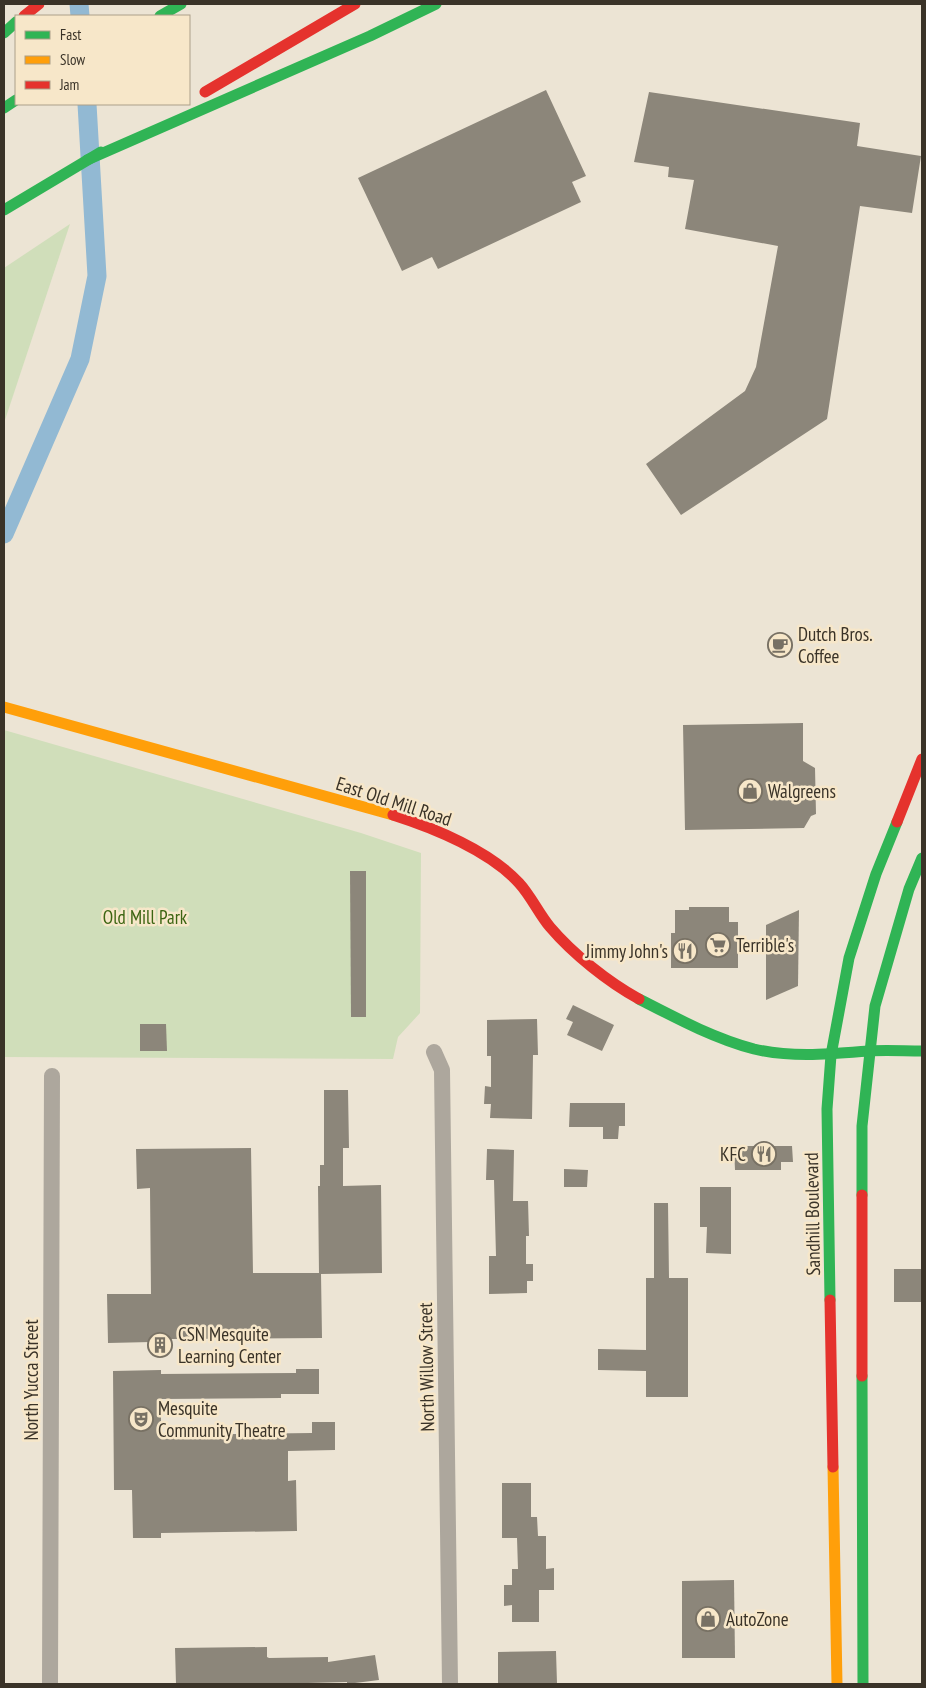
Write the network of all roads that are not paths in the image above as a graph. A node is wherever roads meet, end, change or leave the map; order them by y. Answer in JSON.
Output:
{"nodes":[{"id":1,"x":39,"y":4,"type":"edge"},
{"id":2,"x":181,"y":4,"type":"edge"},
{"id":3,"x":355,"y":4,"type":"edge"},
{"id":4,"x":436,"y":4,"type":"edge"},
{"id":5,"x":25,"y":15,"type":"edge"},
{"id":6,"x":162,"y":15,"type":"edge"},
{"id":7,"x":15,"y":23,"type":"edge"},
{"id":8,"x":4,"y":33,"type":"edge"},
{"id":9,"x":197,"y":97,"type":"dead end"},
{"id":10,"x":15,"y":101,"type":"edge"},
{"id":11,"x":4,"y":108,"type":"edge"},
{"id":12,"x":178,"y":108,"type":"dead end"},
{"id":13,"x":119,"y":144,"type":"junction"},
{"id":14,"x":4,"y":210,"type":"edge"},
{"id":15,"x":4,"y":707,"type":"edge"},
{"id":16,"x":922,"y":759,"type":"edge"},
{"id":17,"x":922,"y":858,"type":"edge"},
{"id":18,"x":870,"y":1051,"type":"junction"},
{"id":19,"x":922,"y":1051,"type":"edge"},
{"id":20,"x":434,"y":1052,"type":"dead end"},
{"id":21,"x":831,"y":1055,"type":"junction"},
{"id":22,"x":52,"y":1076,"type":"dead end"},
{"id":23,"x":831,"y":1354,"type":"junction"},
{"id":24,"x":863,"y":1495,"type":"junction"},
{"id":25,"x":50,"y":1684,"type":"edge"},
{"id":26,"x":450,"y":1684,"type":"edge"},
{"id":27,"x":837,"y":1684,"type":"edge"},
{"id":28,"x":863,"y":1684,"type":"edge"}],
"edges":[{"from":1,"to":5,"type":"main road"},
{"from":2,"to":6,"type":"main road"},
{"from":3,"to":9,"type":"main road"},
{"from":4,"to":13,"type":"main road"},
{"from":7,"to":8,"type":"main road"},
{"from":10,"to":11,"type":"main road"},
{"from":12,"to":13,"type":"main road"},
{"from":13,"to":14,"type":"main road"},
{"from":15,"to":21,"type":"main road","name":"East Old Mill Road"},
{"from":16,"to":21,"type":"main road","name":"Sandhill Boulevard"},
{"from":17,"to":18,"type":"main road"},
{"from":18,"to":19,"type":"main road","name":"East Old Mill Road"},
{"from":18,"to":21,"type":"main road","name":"East Old Mill Road"},
{"from":18,"to":24,"type":"main road"},
{"from":20,"to":26,"type":"street","name":"North Willow Street"},
{"from":21,"to":23,"type":"main road","name":"Sandhill Boulevard"},
{"from":22,"to":25,"type":"street","name":"North Yucca Street"},
{"from":23,"to":24,"type":"main road"},
{"from":23,"to":27,"type":"main road","name":"Sandhill Boulevard"},
{"from":24,"to":28,"type":"main road"}]}
